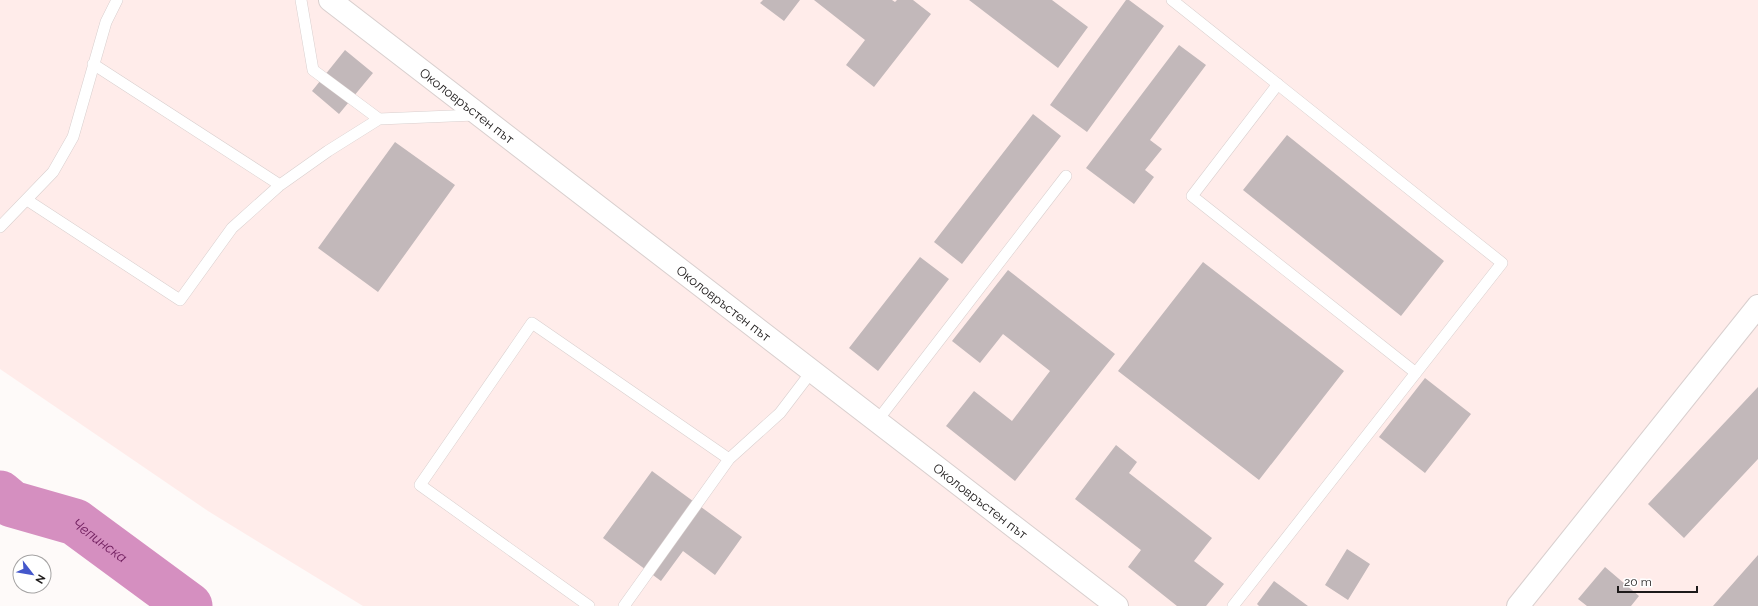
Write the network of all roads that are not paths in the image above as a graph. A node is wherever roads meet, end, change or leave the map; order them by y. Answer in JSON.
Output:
{"nodes":[{"id":1,"x":117,"y":0,"type":"edge"},
{"id":2,"x":301,"y":0,"type":"edge"},
{"id":3,"x":330,"y":0,"type":"edge"},
{"id":4,"x":1172,"y":0,"type":"edge"},
{"id":5,"x":94,"y":64,"type":"junction"},
{"id":6,"x":1278,"y":84,"type":"junction"},
{"id":7,"x":479,"y":115,"type":"junction"},
{"id":8,"x":379,"y":119,"type":"junction"},
{"id":9,"x":1066,"y":176,"type":"dead end"},
{"id":10,"x":280,"y":184,"type":"junction"},
{"id":11,"x":27,"y":200,"type":"junction"},
{"id":12,"x":0,"y":227,"type":"edge"},
{"id":13,"x":1758,"y":306,"type":"edge"},
{"id":14,"x":812,"y":371,"type":"junction"},
{"id":15,"x":1416,"y":372,"type":"junction"},
{"id":16,"x":877,"y":421,"type":"junction"},
{"id":17,"x":729,"y":459,"type":"junction"},
{"id":18,"x":589,"y":606,"type":"edge"},
{"id":19,"x":624,"y":606,"type":"edge"},
{"id":20,"x":1117,"y":606,"type":"edge"},
{"id":21,"x":1233,"y":606,"type":"edge"},
{"id":22,"x":1518,"y":606,"type":"edge"}],
"edges":[{"from":1,"to":5,"type":"lane"},
{"from":2,"to":8,"type":"lane"},
{"from":3,"to":7,"type":"street","name":"Околовръстен път"},
{"from":4,"to":6,"type":"lane"},
{"from":5,"to":10,"type":"lane"},
{"from":5,"to":11,"type":"lane"},
{"from":6,"to":15,"type":"lane"},
{"from":6,"to":15,"type":"lane"},
{"from":7,"to":8,"type":"lane"},
{"from":7,"to":14,"type":"street","name":"Околовръстен път"},
{"from":8,"to":10,"type":"lane"},
{"from":9,"to":16,"type":"lane"},
{"from":10,"to":11,"type":"lane"},
{"from":11,"to":12,"type":"lane"},
{"from":13,"to":22,"type":"street"},
{"from":14,"to":16,"type":"street","name":"Околовръстен път"},
{"from":14,"to":17,"type":"lane"},
{"from":15,"to":21,"type":"lane"},
{"from":16,"to":20,"type":"street","name":"Околовръстен път"},
{"from":17,"to":18,"type":"lane"},
{"from":17,"to":19,"type":"lane"}]}
